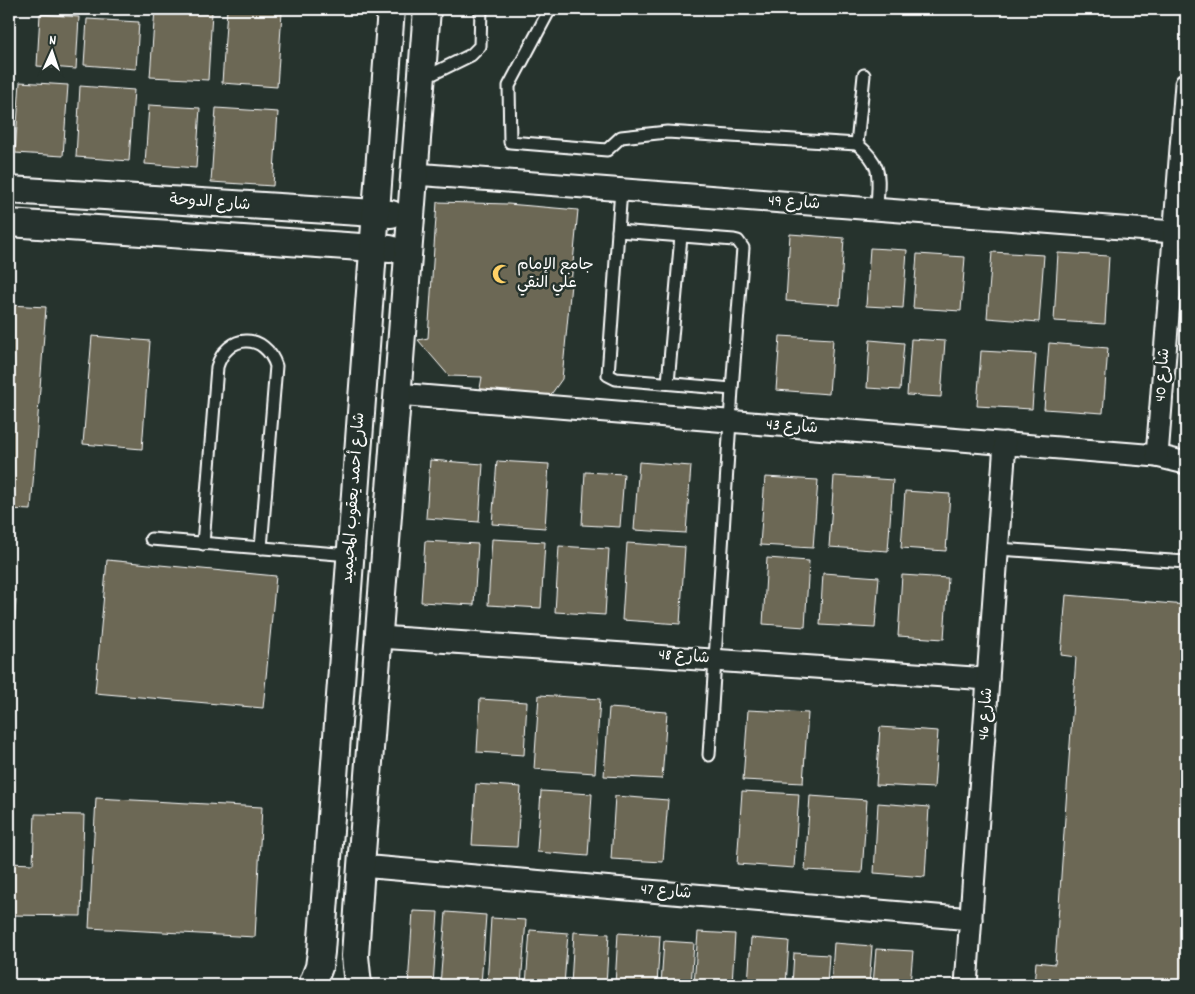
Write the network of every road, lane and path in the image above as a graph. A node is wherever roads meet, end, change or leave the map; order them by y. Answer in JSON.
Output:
{"nodes":[{"id":1,"x":391,"y":9,"type":"edge"},
{"id":2,"x":427,"y":9,"type":"edge"},
{"id":3,"x":482,"y":9,"type":"edge"},
{"id":4,"x":550,"y":9,"type":"edge"},
{"id":5,"x":864,"y":75,"type":"dead end"},
{"id":6,"x":422,"y":79,"type":"junction"},
{"id":7,"x":1186,"y":84,"type":"edge"},
{"id":8,"x":857,"y":144,"type":"junction"},
{"id":9,"x":415,"y":174,"type":"junction"},
{"id":10,"x":9,"y":190,"type":"edge"},
{"id":11,"x":621,"y":190,"type":"junction"},
{"id":12,"x":877,"y":209,"type":"junction"},
{"id":13,"x":375,"y":213,"type":"junction"},
{"id":14,"x":412,"y":215,"type":"junction"},
{"id":15,"x":9,"y":223,"type":"edge"},
{"id":16,"x":618,"y":231,"type":"junction"},
{"id":17,"x":1174,"y":232,"type":"junction"},
{"id":18,"x":681,"y":236,"type":"junction"},
{"id":19,"x":372,"y":247,"type":"junction"},
{"id":20,"x":409,"y":250,"type":"junction"},
{"id":21,"x":668,"y":383,"type":"junction"},
{"id":22,"x":732,"y":389,"type":"junction"},
{"id":23,"x":397,"y":394,"type":"junction"},
{"id":24,"x":730,"y":422,"type":"junction"},
{"id":25,"x":1005,"y":443,"type":"junction"},
{"id":26,"x":1157,"y":456,"type":"junction"},
{"id":27,"x":1186,"y":463,"type":"edge"},
{"id":28,"x":151,"y":539,"type":"dead end"},
{"id":29,"x":203,"y":544,"type":"junction"},
{"id":30,"x":261,"y":548,"type":"junction"},
{"id":31,"x":998,"y":549,"type":"junction"},
{"id":32,"x":350,"y":555,"type":"junction"},
{"id":33,"x":1186,"y":562,"type":"edge"},
{"id":34,"x":380,"y":637,"type":"junction"},
{"id":35,"x":716,"y":659,"type":"junction"},
{"id":36,"x":988,"y":679,"type":"junction"},
{"id":37,"x":710,"y":755,"type":"dead end"},
{"id":38,"x":360,"y":866,"type":"junction"},
{"id":39,"x":971,"y":919,"type":"junction"},
{"id":40,"x":312,"y":985,"type":"edge"},
{"id":41,"x":358,"y":985,"type":"edge"},
{"id":42,"x":966,"y":985,"type":"edge"}],
"edges":[{"from":1,"to":13,"type":"street","name":"شارع أحمد يعقوب المحيميد"},
{"from":2,"to":6,"type":"street"},
{"from":3,"to":6,"type":"lane"},
{"from":4,"to":8,"type":"lane"},
{"from":5,"to":8,"type":"lane"},
{"from":6,"to":9,"type":"street"},
{"from":7,"to":17,"type":"street","name":"شارع 40"},
{"from":8,"to":12,"type":"lane"},
{"from":9,"to":11,"type":"street","name":"شارع 49"},
{"from":9,"to":14,"type":"street"},
{"from":10,"to":13,"type":"street","name":"شارع الدوحة"},
{"from":11,"to":12,"type":"street","name":"شارع 49"},
{"from":11,"to":16,"type":"lane"},
{"from":12,"to":17,"type":"street","name":"شارع 49"},
{"from":13,"to":14,"type":"street","name":"شارع الدوحة"},
{"from":13,"to":19,"type":"street","name":"شارع أحمد يعقوب المحيميد"},
{"from":14,"to":20,"type":"street"},
{"from":15,"to":19,"type":"street","name":"شارع الدوحة"},
{"from":16,"to":18,"type":"lane"},
{"from":16,"to":21,"type":"lane"},
{"from":17,"to":26,"type":"street","name":"شارع 40"},
{"from":18,"to":21,"type":"lane"},
{"from":18,"to":22,"type":"lane"},
{"from":19,"to":20,"type":"street","name":"شارع الدوحة"},
{"from":19,"to":32,"type":"street","name":"شارع أحمد يعقوب المحيميد"},
{"from":20,"to":23,"type":"street"},
{"from":21,"to":22,"type":"lane"},
{"from":22,"to":24,"type":"lane"},
{"from":23,"to":24,"type":"street","name":"شارع 43"},
{"from":23,"to":34,"type":"street"},
{"from":24,"to":25,"type":"street","name":"شارع 43"},
{"from":24,"to":35,"type":"lane"},
{"from":25,"to":26,"type":"street","name":"شارع 43"},
{"from":25,"to":31,"type":"street","name":"شارع 46"},
{"from":26,"to":27,"type":"street","name":"شارع 43"},
{"from":28,"to":29,"type":"lane"},
{"from":29,"to":30,"type":"lane"},
{"from":29,"to":30,"type":"lane"},
{"from":30,"to":32,"type":"lane"},
{"from":31,"to":33,"type":"lane"},
{"from":31,"to":36,"type":"street","name":"شارع 46"},
{"from":32,"to":40,"type":"street","name":"شارع أحمد يعقوب المحيميد"},
{"from":34,"to":35,"type":"street","name":"شارع 48"},
{"from":34,"to":38,"type":"street"},
{"from":35,"to":36,"type":"street","name":"شارع 48"},
{"from":35,"to":37,"type":"lane"},
{"from":36,"to":39,"type":"street","name":"شارع 46"},
{"from":38,"to":39,"type":"street","name":"شارع 47"},
{"from":38,"to":41,"type":"street"},
{"from":39,"to":42,"type":"street","name":"شارع 46"}]}
